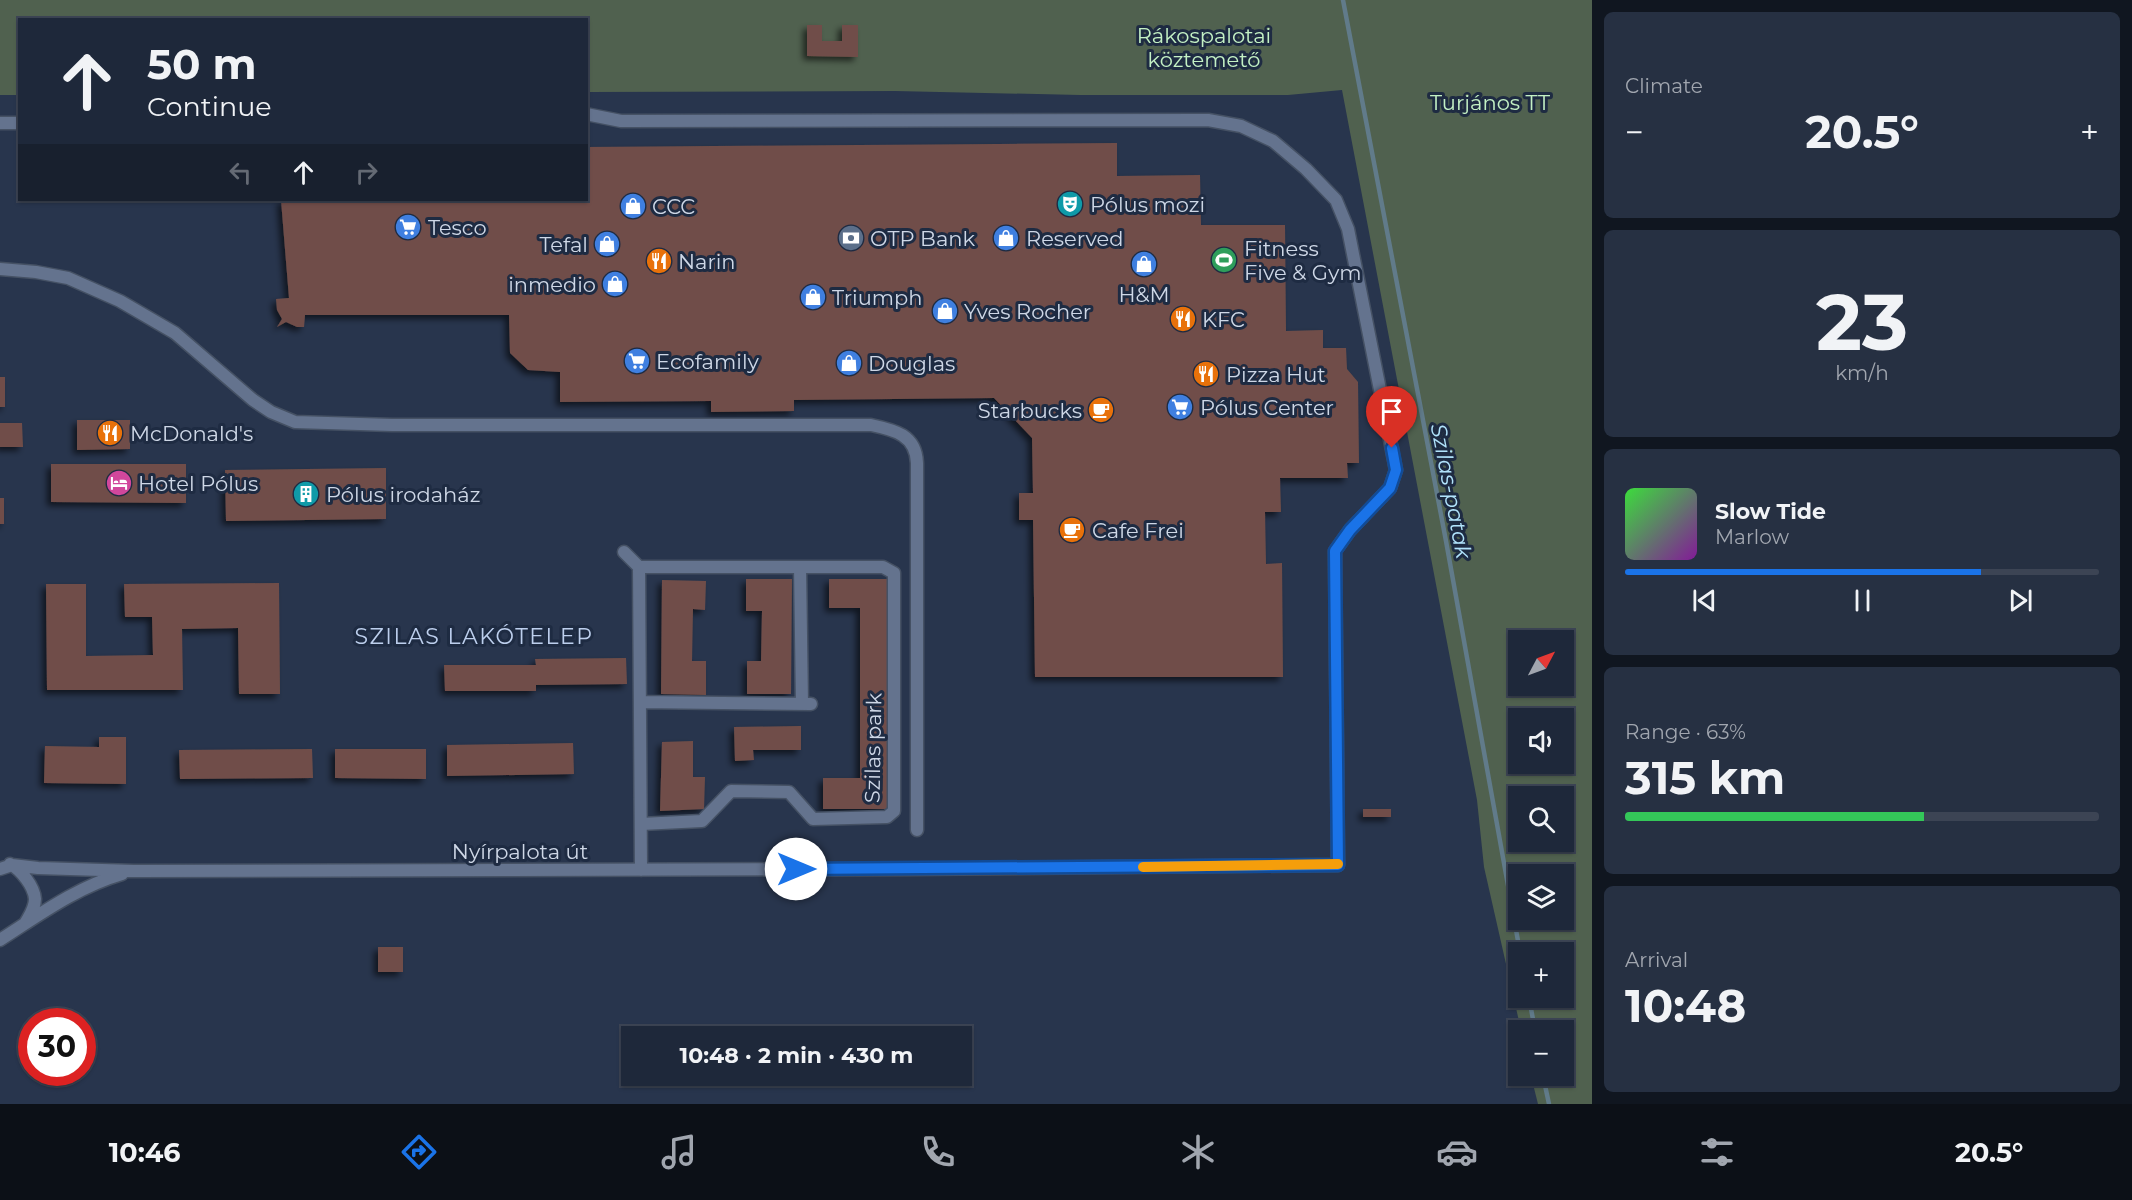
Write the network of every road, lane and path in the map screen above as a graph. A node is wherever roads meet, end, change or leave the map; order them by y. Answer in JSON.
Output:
{"nodes":[{"id":1,"x":588,"y":114,"type":"edge"},
{"id":2,"x":0,"y":123,"type":"edge"},
{"id":3,"x":18,"y":123,"type":"edge"},
{"id":4,"x":0,"y":269,"type":"edge"},
{"id":5,"x":624,"y":552,"type":"dead end"},
{"id":6,"x":639,"y":567,"type":"junction"},
{"id":7,"x":800,"y":567,"type":"junction"},
{"id":8,"x":640,"y":702,"type":"junction"},
{"id":9,"x":641,"y":824,"type":"junction"},
{"id":10,"x":917,"y":830,"type":"dead end"},
{"id":11,"x":4,"y":865,"type":"edge"},
{"id":12,"x":641,"y":870,"type":"junction"},
{"id":13,"x":134,"y":871,"type":"junction"},
{"id":14,"x":26,"y":924,"type":"junction"},
{"id":15,"x":0,"y":940,"type":"edge"}],
"edges":[{"from":1,"to":12,"type":"street","name":"Nyírpalota út"},
{"from":2,"to":3,"type":"street"},
{"from":4,"to":10,"type":"street"},
{"from":5,"to":6,"type":"street"},
{"from":6,"to":7,"type":"street","name":"Szilas park"},
{"from":6,"to":8,"type":"street"},
{"from":7,"to":8,"type":"street"},
{"from":7,"to":9,"type":"street","name":"Szilas park"},
{"from":8,"to":9,"type":"street"},
{"from":9,"to":12,"type":"street"},
{"from":11,"to":13,"type":"street","name":"Nyírpalota út"},
{"from":11,"to":14,"type":"street"},
{"from":12,"to":13,"type":"street","name":"Nyírpalota út"},
{"from":13,"to":14,"type":"street","name":"Nyírpalota út"},
{"from":14,"to":15,"type":"street","name":"Nyírpalota út"}]}
